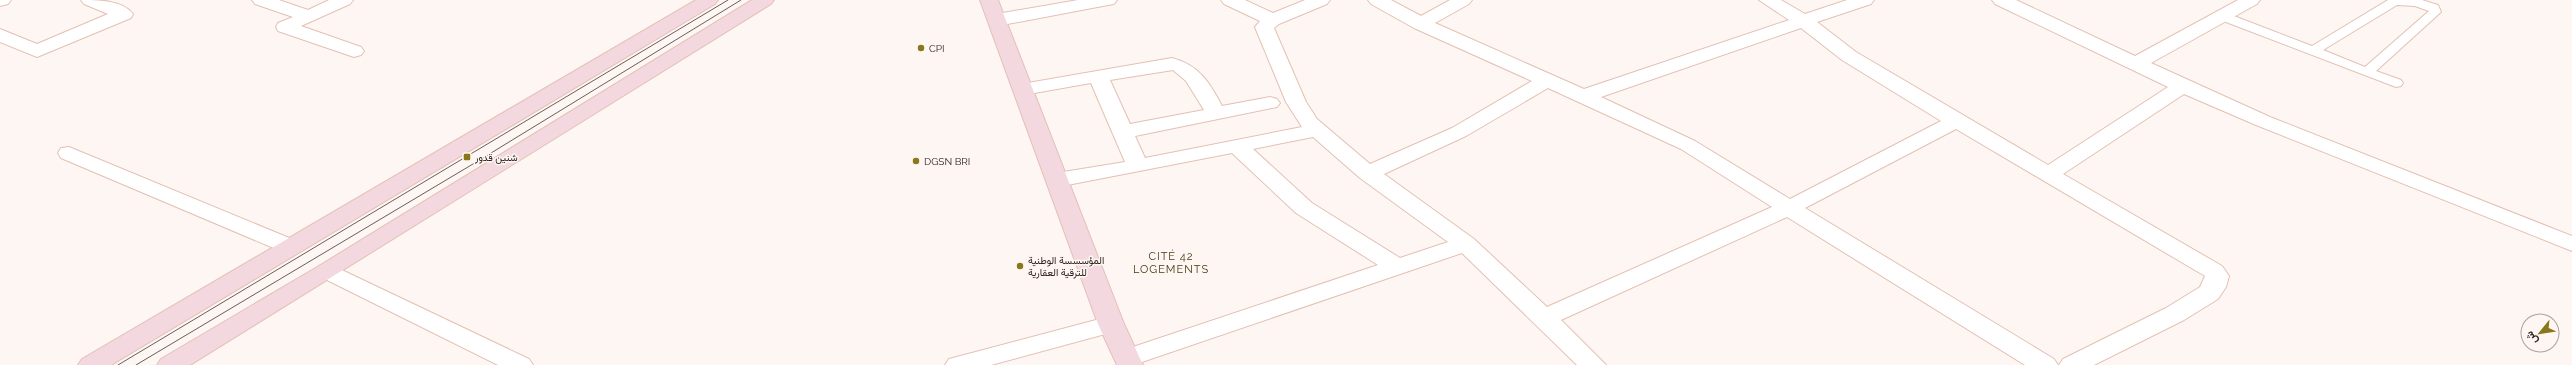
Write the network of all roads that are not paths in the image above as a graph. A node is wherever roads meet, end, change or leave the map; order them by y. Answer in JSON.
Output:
{"nodes":[{"id":1,"x":90,"y":0,"type":"edge"},
{"id":2,"x":261,"y":0,"type":"edge"},
{"id":3,"x":344,"y":0,"type":"edge"},
{"id":4,"x":709,"y":0,"type":"edge"},
{"id":5,"x":765,"y":0,"type":"edge"},
{"id":6,"x":989,"y":0,"type":"edge"},
{"id":7,"x":1108,"y":0,"type":"edge"},
{"id":8,"x":1230,"y":0,"type":"edge"},
{"id":9,"x":1321,"y":0,"type":"edge"},
{"id":10,"x":1377,"y":0,"type":"edge"},
{"id":11,"x":1463,"y":0,"type":"edge"},
{"id":12,"x":1768,"y":0,"type":"edge"},
{"id":13,"x":1865,"y":0,"type":"edge"},
{"id":14,"x":2000,"y":0,"type":"edge"},
{"id":15,"x":2247,"y":1,"type":"edge"},
{"id":16,"x":309,"y":16,"type":"junction"},
{"id":17,"x":2222,"y":16,"type":"junction"},
{"id":18,"x":997,"y":20,"type":"junction"},
{"id":19,"x":1272,"y":20,"type":"junction"},
{"id":20,"x":1802,"y":20,"type":"junction"},
{"id":21,"x":1421,"y":24,"type":"junction"},
{"id":22,"x":0,"y":36,"type":"edge"},
{"id":23,"x":354,"y":51,"type":"dead end"},
{"id":24,"x":2313,"y":51,"type":"junction"},
{"id":25,"x":2135,"y":64,"type":"junction"},
{"id":26,"x":2367,"y":72,"type":"junction"},
{"id":27,"x":1098,"y":76,"type":"junction"},
{"id":28,"x":1546,"y":81,"type":"junction"},
{"id":29,"x":2396,"y":83,"type":"dead end"},
{"id":30,"x":2183,"y":86,"type":"junction"},
{"id":31,"x":1023,"y":90,"type":"junction"},
{"id":32,"x":1583,"y":96,"type":"junction"},
{"id":33,"x":1270,"y":103,"type":"dead end"},
{"id":34,"x":1217,"y":115,"type":"junction"},
{"id":35,"x":1956,"y":121,"type":"junction"},
{"id":36,"x":1316,"y":130,"type":"junction"},
{"id":37,"x":1123,"y":132,"type":"junction"},
{"id":38,"x":1238,"y":147,"type":"junction"},
{"id":39,"x":69,"y":153,"type":"dead end"},
{"id":40,"x":1138,"y":166,"type":"junction"},
{"id":41,"x":1368,"y":173,"type":"junction"},
{"id":42,"x":2050,"y":174,"type":"junction"},
{"id":43,"x":1057,"y":180,"type":"junction"},
{"id":44,"x":1791,"y":207,"type":"junction"},
{"id":45,"x":1466,"y":244,"type":"junction"},
{"id":46,"x":2572,"y":244,"type":"edge"},
{"id":47,"x":291,"y":246,"type":"junction"},
{"id":48,"x":1396,"y":267,"type":"junction"},
{"id":49,"x":327,"y":272,"type":"junction"},
{"id":50,"x":1544,"y":318,"type":"junction"},
{"id":51,"x":1111,"y":324,"type":"junction"},
{"id":52,"x":1129,"y":362,"type":"edge"},
{"id":53,"x":91,"y":365,"type":"edge"},
{"id":54,"x":170,"y":365,"type":"edge"},
{"id":55,"x":520,"y":365,"type":"edge"},
{"id":56,"x":958,"y":365,"type":"edge"},
{"id":57,"x":1593,"y":365,"type":"edge"},
{"id":58,"x":2044,"y":365,"type":"edge"},
{"id":59,"x":2072,"y":365,"type":"edge"}],
"edges":[{"from":1,"to":22,"type":"street"},
{"from":2,"to":16,"type":"street"},
{"from":3,"to":16,"type":"street"},
{"from":4,"to":47,"type":"street"},
{"from":5,"to":49,"type":"street"},
{"from":6,"to":18,"type":"street"},
{"from":7,"to":18,"type":"street"},
{"from":8,"to":19,"type":"street"},
{"from":9,"to":19,"type":"street"},
{"from":10,"to":21,"type":"street"},
{"from":11,"to":21,"type":"street"},
{"from":12,"to":20,"type":"street"},
{"from":13,"to":20,"type":"street"},
{"from":14,"to":25,"type":"street"},
{"from":15,"to":17,"type":"street"},
{"from":16,"to":23,"type":"street"},
{"from":17,"to":24,"type":"lane"},
{"from":17,"to":25,"type":"street"},
{"from":18,"to":31,"type":"street"},
{"from":19,"to":36,"type":"street"},
{"from":20,"to":32,"type":"street"},
{"from":20,"to":35,"type":"street"},
{"from":21,"to":28,"type":"street"},
{"from":24,"to":26,"type":"lane"},
{"from":24,"to":26,"type":"lane"},
{"from":25,"to":30,"type":"street"},
{"from":26,"to":29,"type":"lane"},
{"from":27,"to":31,"type":"street"},
{"from":27,"to":34,"type":"street"},
{"from":27,"to":37,"type":"street"},
{"from":28,"to":32,"type":"street"},
{"from":28,"to":41,"type":"street"},
{"from":30,"to":42,"type":"street"},
{"from":30,"to":46,"type":"street"},
{"from":31,"to":43,"type":"street"},
{"from":32,"to":44,"type":"street"},
{"from":33,"to":34,"type":"street"},
{"from":34,"to":37,"type":"street"},
{"from":35,"to":42,"type":"street"},
{"from":35,"to":44,"type":"street"},
{"from":36,"to":38,"type":"street"},
{"from":36,"to":41,"type":"street"},
{"from":37,"to":40,"type":"street"},
{"from":38,"to":40,"type":"street"},
{"from":38,"to":48,"type":"street"},
{"from":39,"to":47,"type":"street"},
{"from":40,"to":43,"type":"street"},
{"from":41,"to":45,"type":"street"},
{"from":42,"to":59,"type":"street"},
{"from":43,"to":51,"type":"street"},
{"from":44,"to":50,"type":"street"},
{"from":44,"to":58,"type":"street"},
{"from":45,"to":48,"type":"street"},
{"from":45,"to":50,"type":"street"},
{"from":47,"to":53,"type":"street"},
{"from":48,"to":52,"type":"street"},
{"from":49,"to":54,"type":"street"},
{"from":49,"to":55,"type":"street"},
{"from":50,"to":57,"type":"street"},
{"from":51,"to":52,"type":"street"},
{"from":51,"to":56,"type":"street"}]}
